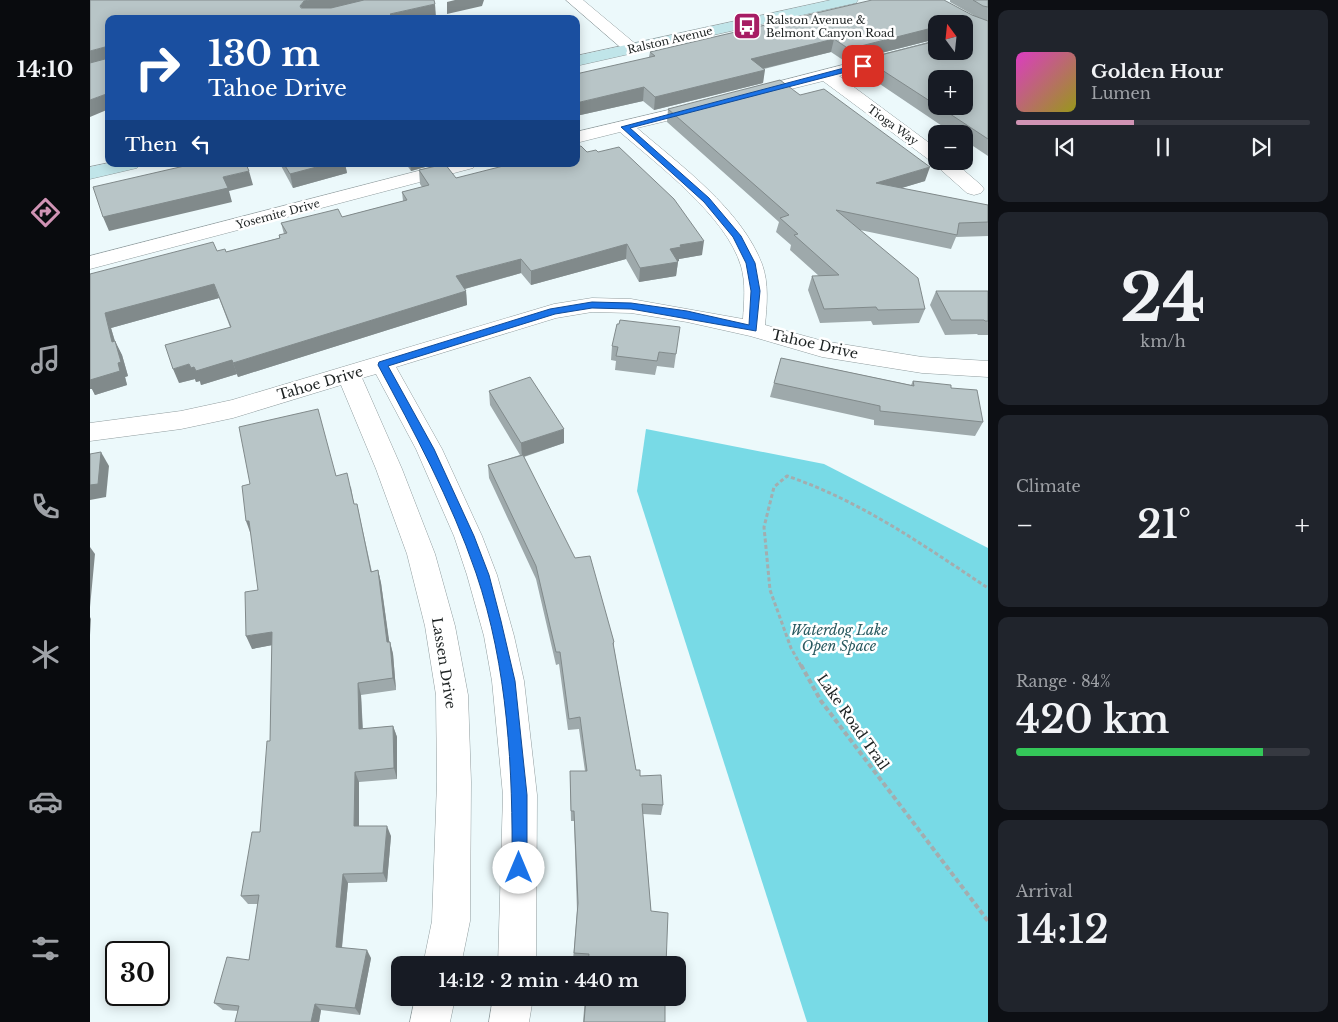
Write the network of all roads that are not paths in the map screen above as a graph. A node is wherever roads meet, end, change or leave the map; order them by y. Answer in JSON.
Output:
{"nodes":[{"id":1,"x":572,"y":0,"type":"edge"},
{"id":2,"x":851,"y":0,"type":"edge"},
{"id":3,"x":634,"y":31,"type":"dead end"},
{"id":4,"x":608,"y":37,"type":"junction"},
{"id":5,"x":632,"y":48,"type":"junction"},
{"id":6,"x":928,"y":48,"type":"edge"},
{"id":7,"x":580,"y":60,"type":"edge"},
{"id":8,"x":826,"y":75,"type":"junction"},
{"id":9,"x":740,"y":97,"type":"edge"},
{"id":10,"x":720,"y":102,"type":"edge"},
{"id":11,"x":625,"y":127,"type":"junction"},
{"id":12,"x":580,"y":137,"type":"edge"},
{"id":13,"x":928,"y":151,"type":"edge"},
{"id":14,"x":117,"y":167,"type":"edge"},
{"id":15,"x":455,"y":167,"type":"edge"},
{"id":16,"x":952,"y":170,"type":"edge"},
{"id":17,"x":90,"y":173,"type":"edge"},
{"id":18,"x":974,"y":189,"type":"dead end"},
{"id":19,"x":90,"y":263,"type":"edge"},
{"id":20,"x":753,"y":329,"type":"junction"},
{"id":21,"x":383,"y":365,"type":"junction"},
{"id":22,"x":988,"y":369,"type":"edge"},
{"id":23,"x":349,"y":375,"type":"junction"},
{"id":24,"x":90,"y":432,"type":"edge"},
{"id":25,"x":444,"y":956,"type":"edge"},
{"id":26,"x":517,"y":956,"type":"edge"},
{"id":27,"x":433,"y":1006,"type":"edge"},
{"id":28,"x":512,"y":1006,"type":"edge"},
{"id":29,"x":430,"y":1022,"type":"edge"},
{"id":30,"x":510,"y":1022,"type":"edge"}],
"edges":[{"from":1,"to":4,"type":"street"},
{"from":2,"to":5,"type":"main road","name":"Ralston Avenue"},
{"from":3,"to":4,"type":"main road","name":"Ralston Avenue"},
{"from":4,"to":5,"type":"street"},
{"from":5,"to":7,"type":"main road","name":"Ralston Avenue"},
{"from":6,"to":8,"type":"street"},
{"from":8,"to":9,"type":"street"},
{"from":8,"to":13,"type":"street","name":"Tioga Way"},
{"from":10,"to":11,"type":"street"},
{"from":11,"to":12,"type":"street"},
{"from":11,"to":20,"type":"street"},
{"from":14,"to":17,"type":"main road"},
{"from":15,"to":19,"type":"street","name":"Yosemite Drive"},
{"from":16,"to":18,"type":"street"},
{"from":20,"to":21,"type":"street","name":"Tahoe Drive"},
{"from":20,"to":22,"type":"street","name":"Tahoe Drive"},
{"from":21,"to":23,"type":"street","name":"Tahoe Drive"},
{"from":21,"to":26,"type":"street"},
{"from":23,"to":24,"type":"street","name":"Tahoe Drive"},
{"from":23,"to":25,"type":"street","name":"Lassen Drive"},
{"from":27,"to":29,"type":"street"},
{"from":28,"to":30,"type":"street"}]}
